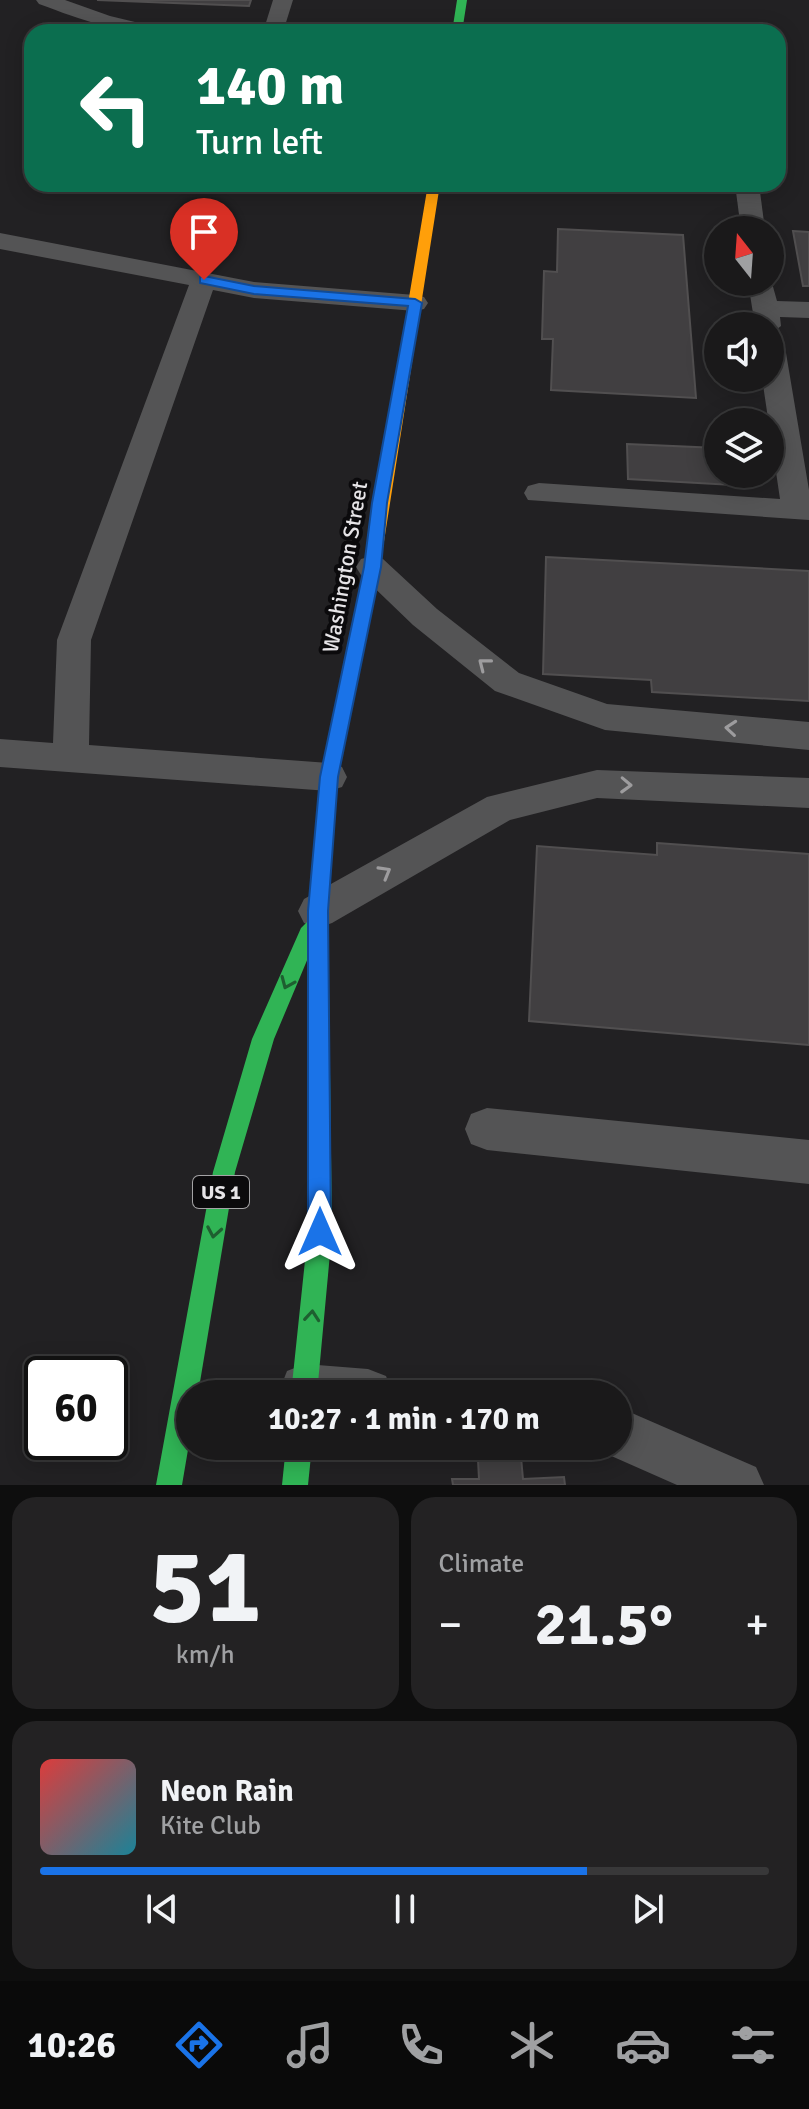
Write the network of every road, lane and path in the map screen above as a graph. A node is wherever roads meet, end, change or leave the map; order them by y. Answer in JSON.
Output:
{"nodes":[{"id":1,"x":46,"y":0,"type":"edge"},
{"id":2,"x":283,"y":0,"type":"edge"},
{"id":3,"x":462,"y":0,"type":"edge"},
{"id":4,"x":117,"y":24,"type":"edge"},
{"id":5,"x":276,"y":24,"type":"edge"},
{"id":6,"x":458,"y":24,"type":"edge"},
{"id":7,"x":433,"y":192,"type":"edge"},
{"id":8,"x":748,"y":192,"type":"edge"},
{"id":9,"x":751,"y":216,"type":"edge"},
{"id":10,"x":0,"y":241,"type":"edge"},
{"id":11,"x":204,"y":280,"type":"junction"},
{"id":12,"x":415,"y":303,"type":"junction"},
{"id":13,"x":764,"y":305,"type":"edge"},
{"id":14,"x":809,"y":310,"type":"edge"},
{"id":15,"x":780,"y":392,"type":"edge"},
{"id":16,"x":539,"y":493,"type":"dead end"},
{"id":17,"x":803,"y":510,"type":"edge"},
{"id":18,"x":372,"y":567,"type":"junction"},
{"id":19,"x":809,"y":736,"type":"edge"},
{"id":20,"x":0,"y":753,"type":"edge"},
{"id":21,"x":71,"y":759,"type":"junction"},
{"id":22,"x":329,"y":777,"type":"junction"},
{"id":23,"x":809,"y":793,"type":"edge"},
{"id":24,"x":318,"y":911,"type":"junction"},
{"id":25,"x":487,"y":1129,"type":"dead end"},
{"id":26,"x":809,"y":1162,"type":"edge"},
{"id":27,"x":306,"y":1380,"type":"edge"},
{"id":28,"x":632,"y":1439,"type":"edge"},
{"id":29,"x":298,"y":1460,"type":"edge"},
{"id":30,"x":169,"y":1485,"type":"edge"},
{"id":31,"x":295,"y":1485,"type":"edge"},
{"id":32,"x":738,"y":1485,"type":"edge"}],
"edges":[{"from":1,"to":4,"type":"lane"},
{"from":2,"to":5,"type":"lane"},
{"from":3,"to":6,"type":"main road"},
{"from":7,"to":12,"type":"main road","name":"Washington Street","number":"US 1"},
{"from":8,"to":9,"type":"lane"},
{"from":10,"to":11,"type":"lane"},
{"from":11,"to":12,"type":"lane"},
{"from":11,"to":21,"type":"lane"},
{"from":12,"to":18,"type":"main road","name":"Washington Street","number":"US 1"},
{"from":13,"to":14,"type":"lane"},
{"from":15,"to":17,"type":"lane"},
{"from":16,"to":17,"type":"lane"},
{"from":19,"to":18,"type":"lane","one_way":true},
{"from":18,"to":22,"type":"main road","name":"Washington Street","number":"US 1"},
{"from":20,"to":21,"type":"lane"},
{"from":21,"to":22,"type":"lane"},
{"from":22,"to":24,"type":"main road","name":"Washington Street","number":"US 1"},
{"from":24,"to":23,"type":"lane","one_way":true},
{"from":27,"to":24,"type":"main road","name":"Washington Street","number":"US 1","one_way":true},
{"from":24,"to":30,"type":"main road","name":"Washington Street","number":"US 1","one_way":true},
{"from":25,"to":26,"type":"lane"},
{"from":28,"to":32,"type":"lane"},
{"from":29,"to":31,"type":"main road"}]}
